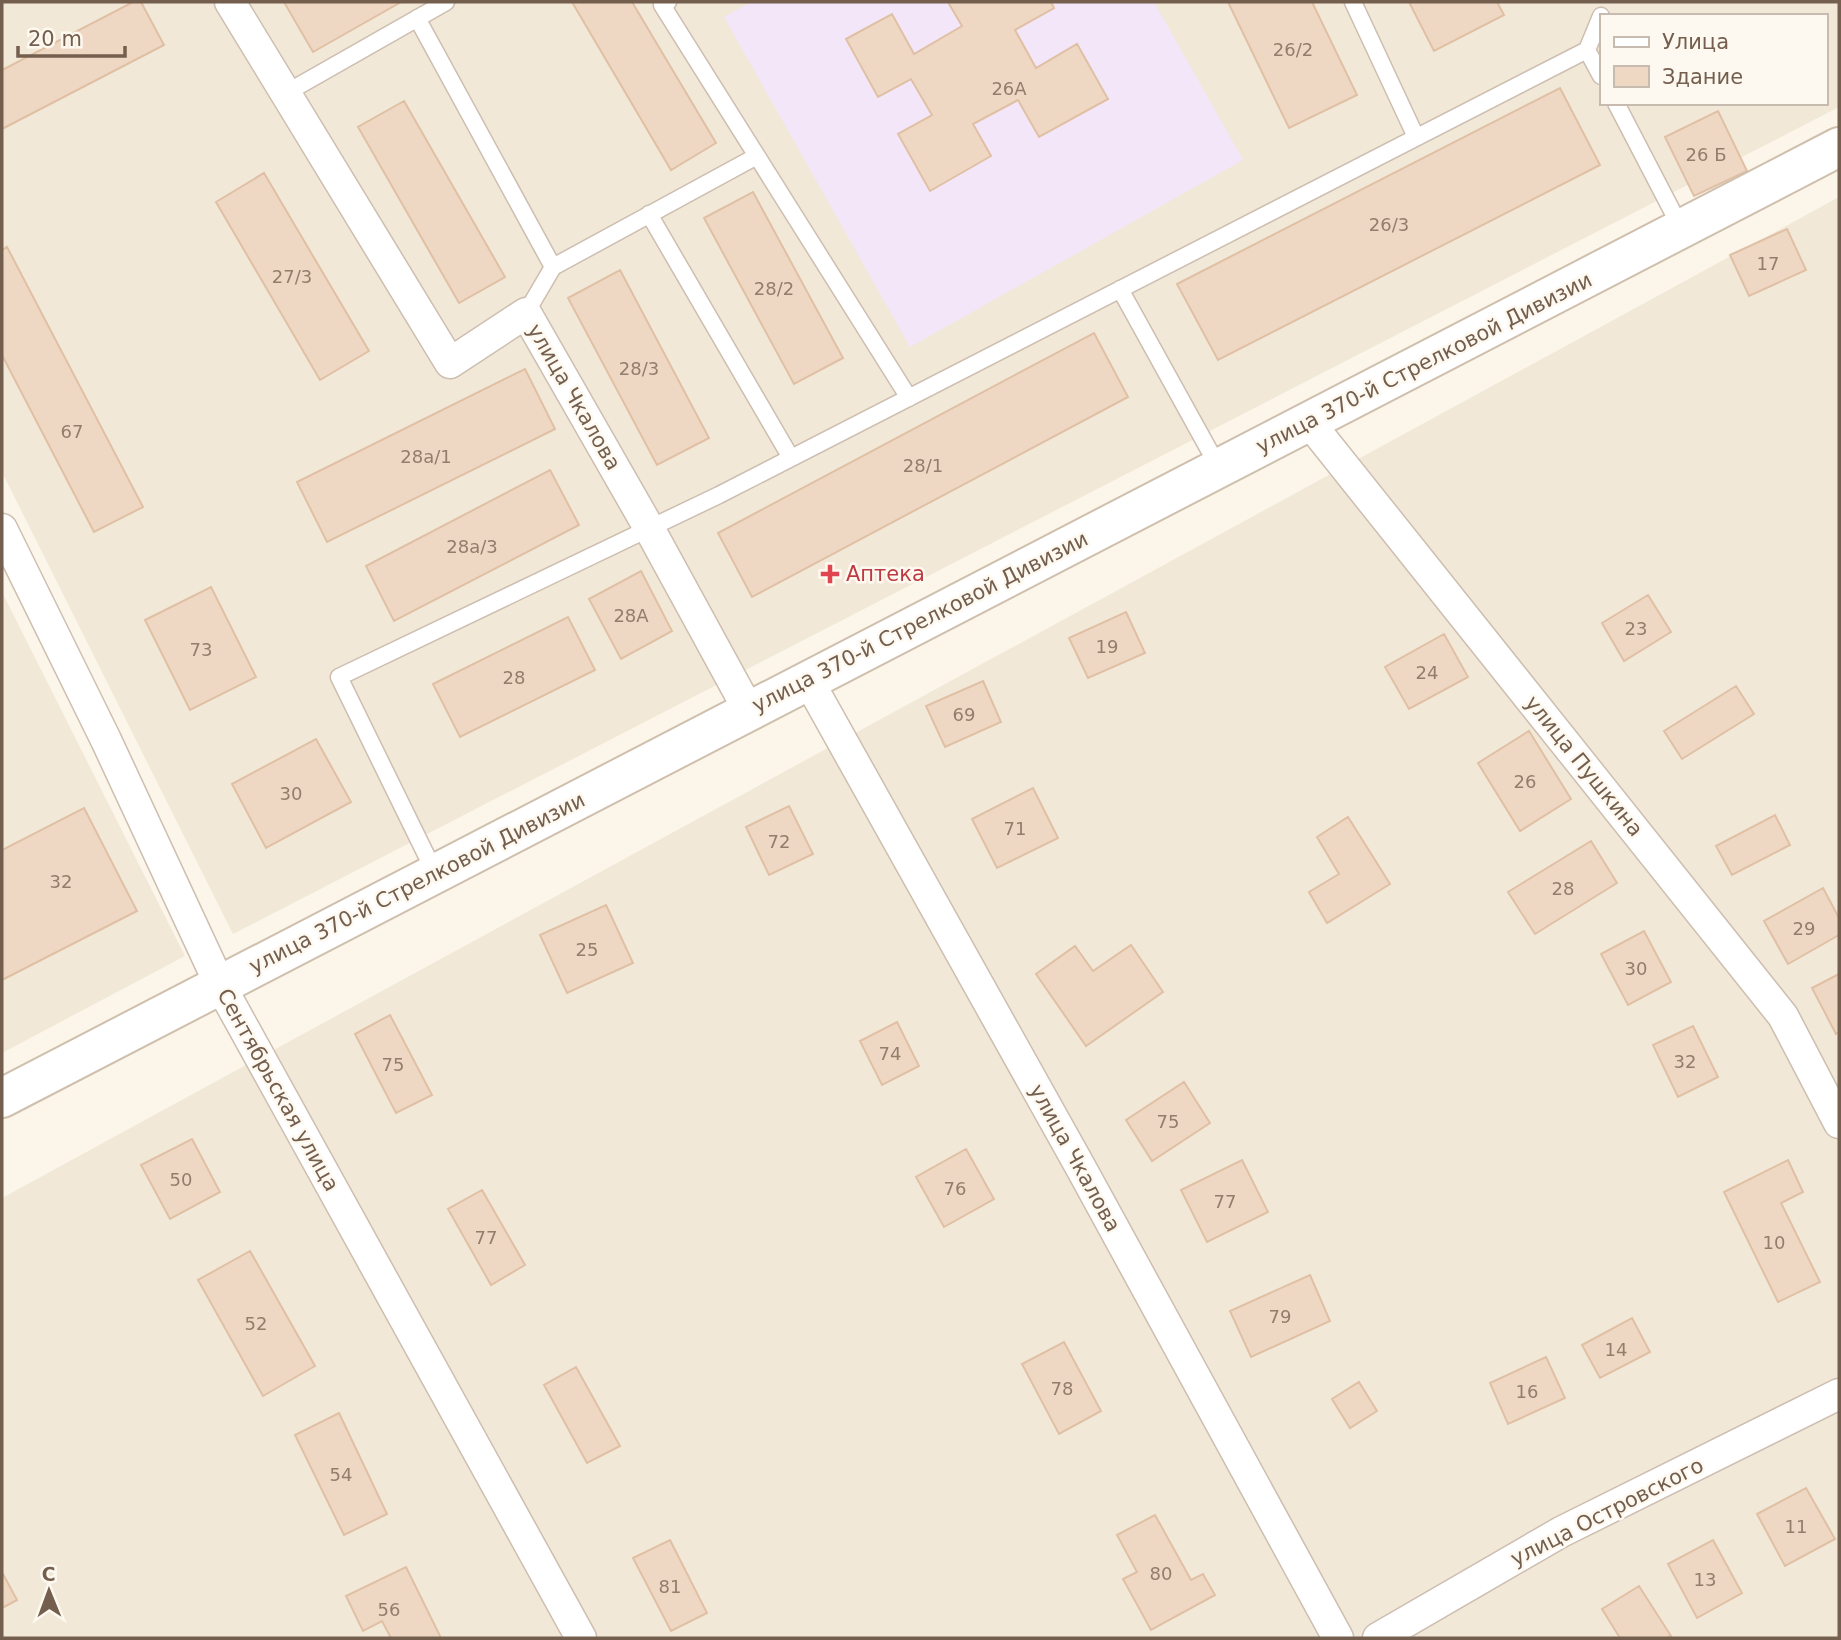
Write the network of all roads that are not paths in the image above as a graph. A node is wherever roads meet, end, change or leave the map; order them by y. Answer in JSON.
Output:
{"nodes":[{"id":1,"x":230,"y":2,"type":"edge"},
{"id":2,"x":446,"y":2,"type":"edge"},
{"id":3,"x":1353,"y":2,"type":"edge"},
{"id":4,"x":663,"y":3,"type":"edge"},
{"id":5,"x":417,"y":18,"type":"junction"},
{"id":6,"x":1600,"y":18,"type":"edge"},
{"id":7,"x":1587,"y":50,"type":"junction"},
{"id":8,"x":1600,"y":74,"type":"edge"},
{"id":9,"x":286,"y":93,"type":"junction"},
{"id":10,"x":1616,"y":105,"type":"edge"},
{"id":11,"x":1416,"y":137,"type":"junction"},
{"id":12,"x":1839,"y":147,"type":"edge"},
{"id":13,"x":757,"y":156,"type":"junction"},
{"id":14,"x":649,"y":214,"type":"junction"},
{"id":15,"x":1682,"y":230,"type":"junction"},
{"id":16,"x":553,"y":267,"type":"junction"},
{"id":17,"x":1120,"y":289,"type":"junction"},
{"id":18,"x":526,"y":313,"type":"junction"},
{"id":19,"x":909,"y":398,"type":"junction"},
{"id":20,"x":1310,"y":422,"type":"junction"},
{"id":21,"x":791,"y":458,"type":"junction"},
{"id":22,"x":1220,"y":468,"type":"junction"},
{"id":23,"x":649,"y":528,"type":"junction"},
{"id":24,"x":2,"y":529,"type":"edge"},
{"id":25,"x":808,"y":680,"type":"junction"},
{"id":26,"x":749,"y":711,"type":"junction"},
{"id":27,"x":435,"y":874,"type":"junction"},
{"id":28,"x":220,"y":985,"type":"junction"},
{"id":29,"x":2,"y":1098,"type":"edge"},
{"id":30,"x":1839,"y":1123,"type":"edge"},
{"id":31,"x":1839,"y":1394,"type":"edge"},
{"id":32,"x":580,"y":1638,"type":"edge"},
{"id":33,"x":1338,"y":1638,"type":"edge"},
{"id":34,"x":1378,"y":1638,"type":"edge"}],
"edges":[{"from":1,"to":9,"type":"street","name":"улица Чкалова"},
{"from":2,"to":5,"type":"lane"},
{"from":3,"to":11,"type":"lane"},
{"from":4,"to":13,"type":"lane"},
{"from":5,"to":9,"type":"lane"},
{"from":5,"to":16,"type":"lane"},
{"from":6,"to":7,"type":"lane"},
{"from":7,"to":8,"type":"lane"},
{"from":7,"to":11,"type":"lane"},
{"from":9,"to":18,"type":"street","name":"улица Чкалова"},
{"from":10,"to":15,"type":"lane"},
{"from":11,"to":17,"type":"lane"},
{"from":12,"to":15,"type":"street","name":"улица 370-й Стрелковой Дивизии"},
{"from":13,"to":14,"type":"lane"},
{"from":13,"to":19,"type":"lane"},
{"from":14,"to":16,"type":"lane"},
{"from":14,"to":21,"type":"lane"},
{"from":15,"to":20,"type":"street","name":"улица 370-й Стрелковой Дивизии"},
{"from":16,"to":18,"type":"lane"},
{"from":17,"to":19,"type":"lane"},
{"from":17,"to":22,"type":"lane"},
{"from":18,"to":23,"type":"street","name":"улица Чкалова"},
{"from":19,"to":21,"type":"lane"},
{"from":20,"to":22,"type":"street","name":"улица 370-й Стрелковой Дивизии"},
{"from":20,"to":30,"type":"street","name":"улица Пушкина"},
{"from":21,"to":23,"type":"lane"},
{"from":22,"to":25,"type":"street","name":"улица 370-й Стрелковой Дивизии"},
{"from":23,"to":26,"type":"street","name":"улица Чкалова"},
{"from":23,"to":27,"type":"lane"},
{"from":24,"to":28,"type":"street","name":"Сентябрьская улица"},
{"from":25,"to":26,"type":"street","name":"улица 370-й Стрелковой Дивизии"},
{"from":25,"to":33,"type":"street","name":"улица Чкалова"},
{"from":26,"to":27,"type":"street","name":"улица 370-й Стрелковой Дивизии"},
{"from":27,"to":28,"type":"street","name":"улица 370-й Стрелковой Дивизии"},
{"from":28,"to":29,"type":"street","name":"улица 370-й Стрелковой Дивизии"},
{"from":28,"to":32,"type":"street","name":"Сентябрьская улица"},
{"from":31,"to":34,"type":"street","name":"улица Островского"}]}
